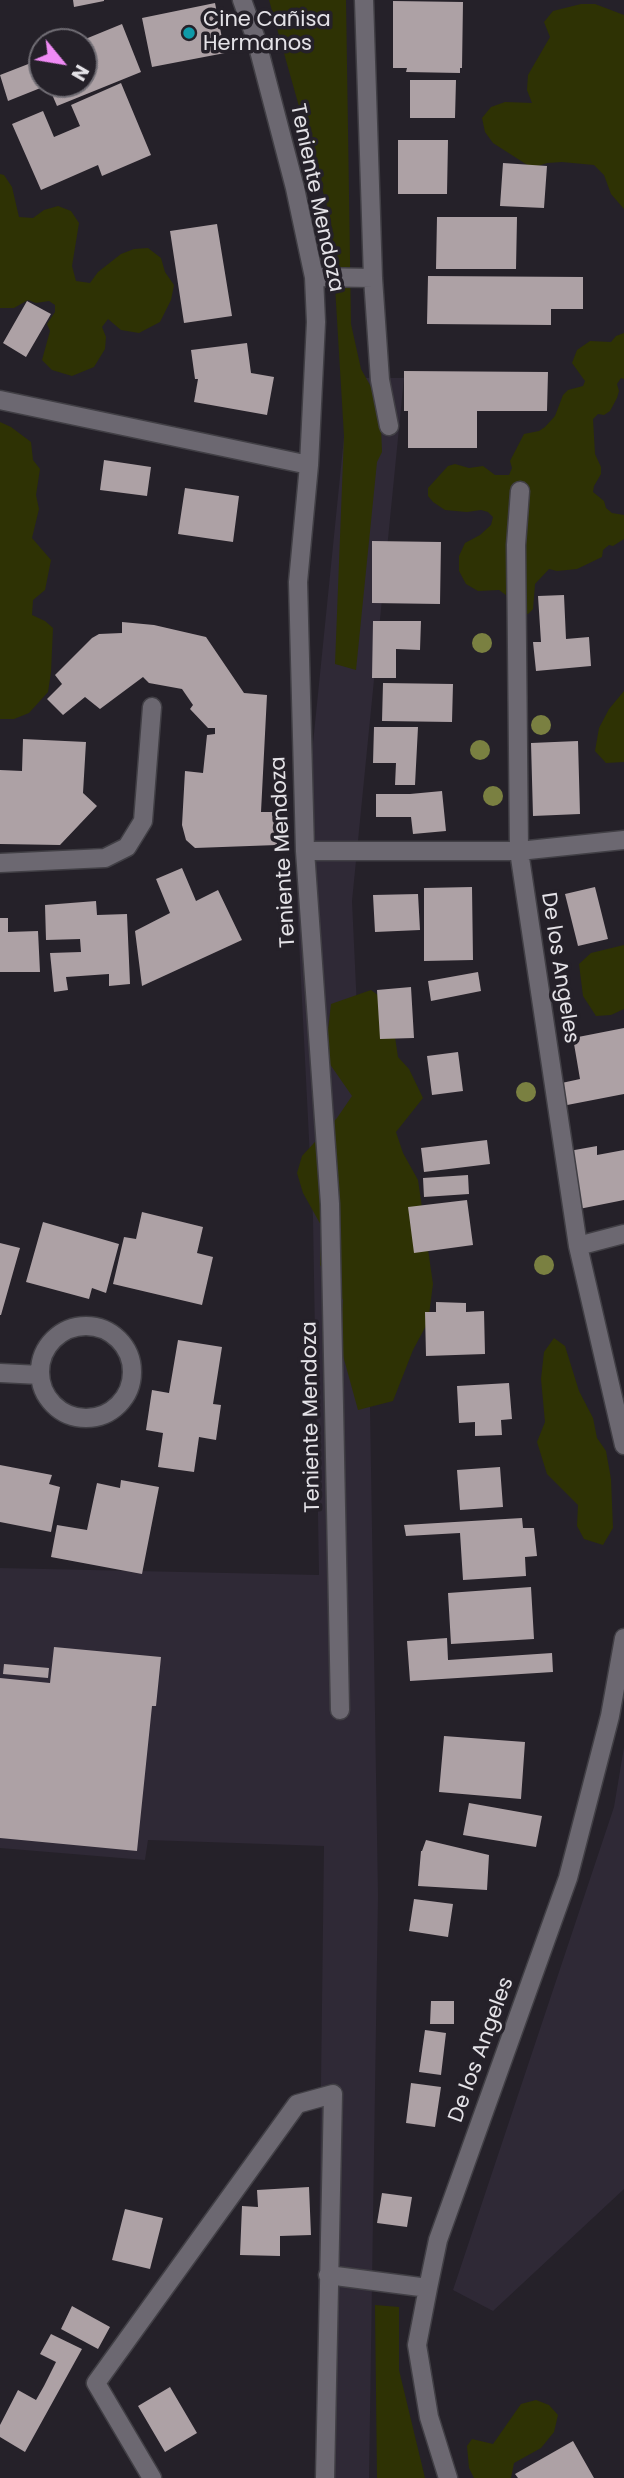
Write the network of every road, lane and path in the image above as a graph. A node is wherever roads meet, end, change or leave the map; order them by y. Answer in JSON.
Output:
{"nodes":[{"id":1,"x":242,"y":0,"type":"edge"},
{"id":2,"x":364,"y":0,"type":"edge"},
{"id":3,"x":314,"y":277,"type":"junction"},
{"id":4,"x":373,"y":278,"type":"junction"},
{"id":5,"x":0,"y":400,"type":"edge"},
{"id":6,"x":389,"y":426,"type":"dead end"},
{"id":7,"x":309,"y":465,"type":"junction"},
{"id":8,"x":520,"y":491,"type":"dead end"},
{"id":9,"x":152,"y":707,"type":"dead end"},
{"id":10,"x":624,"y":840,"type":"edge"},
{"id":11,"x":519,"y":851,"type":"junction"},
{"id":12,"x":304,"y":852,"type":"junction"},
{"id":13,"x":0,"y":863,"type":"edge"},
{"id":14,"x":624,"y":1234,"type":"edge"},
{"id":15,"x":578,"y":1246,"type":"junction"},
{"id":16,"x":0,"y":1373,"type":"edge"},
{"id":17,"x":40,"y":1375,"type":"junction"},
{"id":18,"x":624,"y":1445,"type":"edge"},
{"id":19,"x":624,"y":1639,"type":"edge"},
{"id":20,"x":340,"y":1710,"type":"dead end"},
{"id":21,"x":328,"y":2275,"type":"junction"},
{"id":22,"x":428,"y":2288,"type":"junction"},
{"id":23,"x":152,"y":2478,"type":"edge"},
{"id":24,"x":325,"y":2478,"type":"edge"},
{"id":25,"x":448,"y":2478,"type":"edge"}],
"edges":[{"from":1,"to":3,"type":"street","name":"Teniente Mendoza"},
{"from":2,"to":4,"type":"street"},
{"from":3,"to":4,"type":"street"},
{"from":3,"to":7,"type":"street","name":"Teniente Mendoza"},
{"from":4,"to":6,"type":"street"},
{"from":5,"to":7,"type":"street"},
{"from":7,"to":12,"type":"street","name":"Teniente Mendoza"},
{"from":8,"to":11,"type":"street","name":"De los Angeles"},
{"from":9,"to":13,"type":"street"},
{"from":10,"to":11,"type":"street"},
{"from":11,"to":12,"type":"street"},
{"from":11,"to":15,"type":"street","name":"De los Angeles"},
{"from":12,"to":20,"type":"street","name":"Teniente Mendoza"},
{"from":14,"to":15,"type":"street"},
{"from":15,"to":18,"type":"street","name":"De los Angeles"},
{"from":16,"to":17,"type":"street"},
{"from":17,"to":17,"type":"street"},
{"from":19,"to":22,"type":"street","name":"De los Angeles"},
{"from":21,"to":22,"type":"street"},
{"from":21,"to":23,"type":"street"},
{"from":21,"to":24,"type":"street"},
{"from":22,"to":25,"type":"street","name":"De los Angeles"}]}
